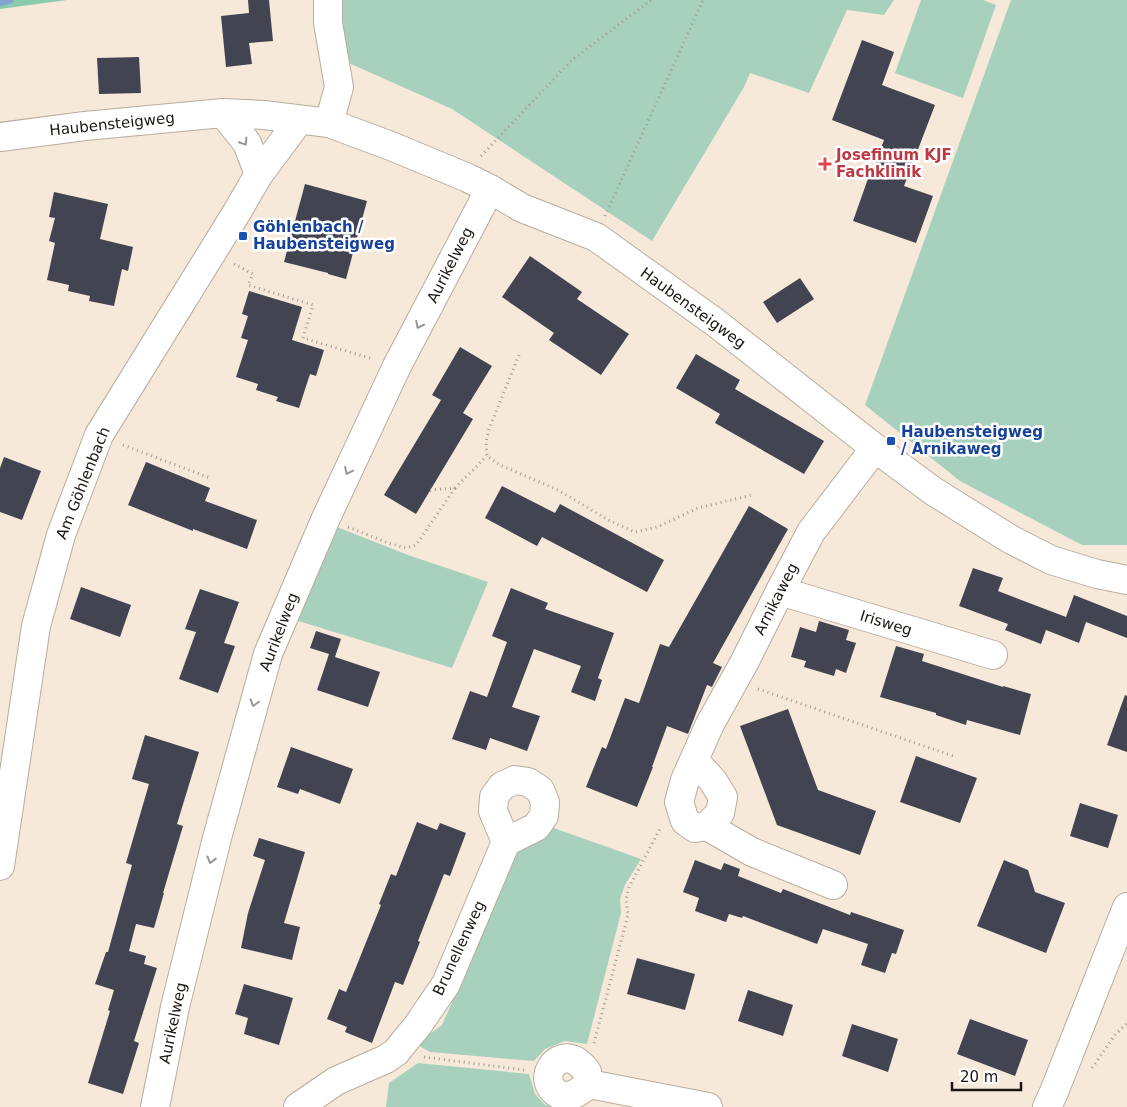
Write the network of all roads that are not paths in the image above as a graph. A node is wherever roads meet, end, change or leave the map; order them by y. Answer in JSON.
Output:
{"nodes":[{"id":1,"x":328,"y":0,"type":"edge"},
{"id":2,"x":223,"y":113,"type":"junction"},
{"id":3,"x":299,"y":120,"type":"junction"},
{"id":4,"x":329,"y":123,"type":"junction"},
{"id":5,"x":0,"y":137,"type":"edge"},
{"id":6,"x":259,"y":174,"type":"junction"},
{"id":7,"x":479,"y":183,"type":"junction"},
{"id":8,"x":875,"y":448,"type":"junction"},
{"id":9,"x":1127,"y":580,"type":"edge"},
{"id":10,"x":780,"y":591,"type":"junction"},
{"id":11,"x":993,"y":655,"type":"dead end"},
{"id":12,"x":694,"y":760,"type":"junction"},
{"id":13,"x":707,"y":826,"type":"junction"},
{"id":14,"x":506,"y":842,"type":"dead end"},
{"id":15,"x":0,"y":866,"type":"edge"},
{"id":16,"x":833,"y":885,"type":"dead end"},
{"id":17,"x":1127,"y":907,"type":"edge"},
{"id":18,"x":548,"y":1073,"type":"road end"},
{"id":19,"x":155,"y":1107,"type":"edge"},
{"id":20,"x":298,"y":1107,"type":"edge"},
{"id":21,"x":708,"y":1107,"type":"edge"},
{"id":22,"x":1047,"y":1107,"type":"edge"}],
"edges":[{"from":1,"to":4,"type":"street"},
{"from":2,"to":3,"type":"street","name":"Haubensteigweg"},
{"from":2,"to":5,"type":"street","name":"Haubensteigweg"},
{"from":2,"to":6,"type":"street","one_way":true},
{"from":3,"to":4,"type":"street","name":"Haubensteigweg"},
{"from":3,"to":6,"type":"street","name":"Am Göhlenbach"},
{"from":4,"to":7,"type":"street","name":"Haubensteigweg"},
{"from":6,"to":15,"type":"street","name":"Am Göhlenbach"},
{"from":7,"to":8,"type":"street","name":"Haubensteigweg"},
{"from":7,"to":19,"type":"street","name":"Aurikelweg","one_way":true},
{"from":8,"to":9,"type":"street","name":"Haubensteigweg"},
{"from":8,"to":10,"type":"street","name":"Arnikaweg"},
{"from":10,"to":11,"type":"street","name":"Irisweg"},
{"from":10,"to":12,"type":"street","name":"Arnikaweg"},
{"from":12,"to":13,"type":"street"},
{"from":12,"to":13,"type":"street","name":"Arnikaweg"},
{"from":13,"to":16,"type":"street"},
{"from":14,"to":20,"type":"street","name":"Brunellenweg"},
{"from":17,"to":22,"type":"street"},
{"from":18,"to":21,"type":"street"}]}
